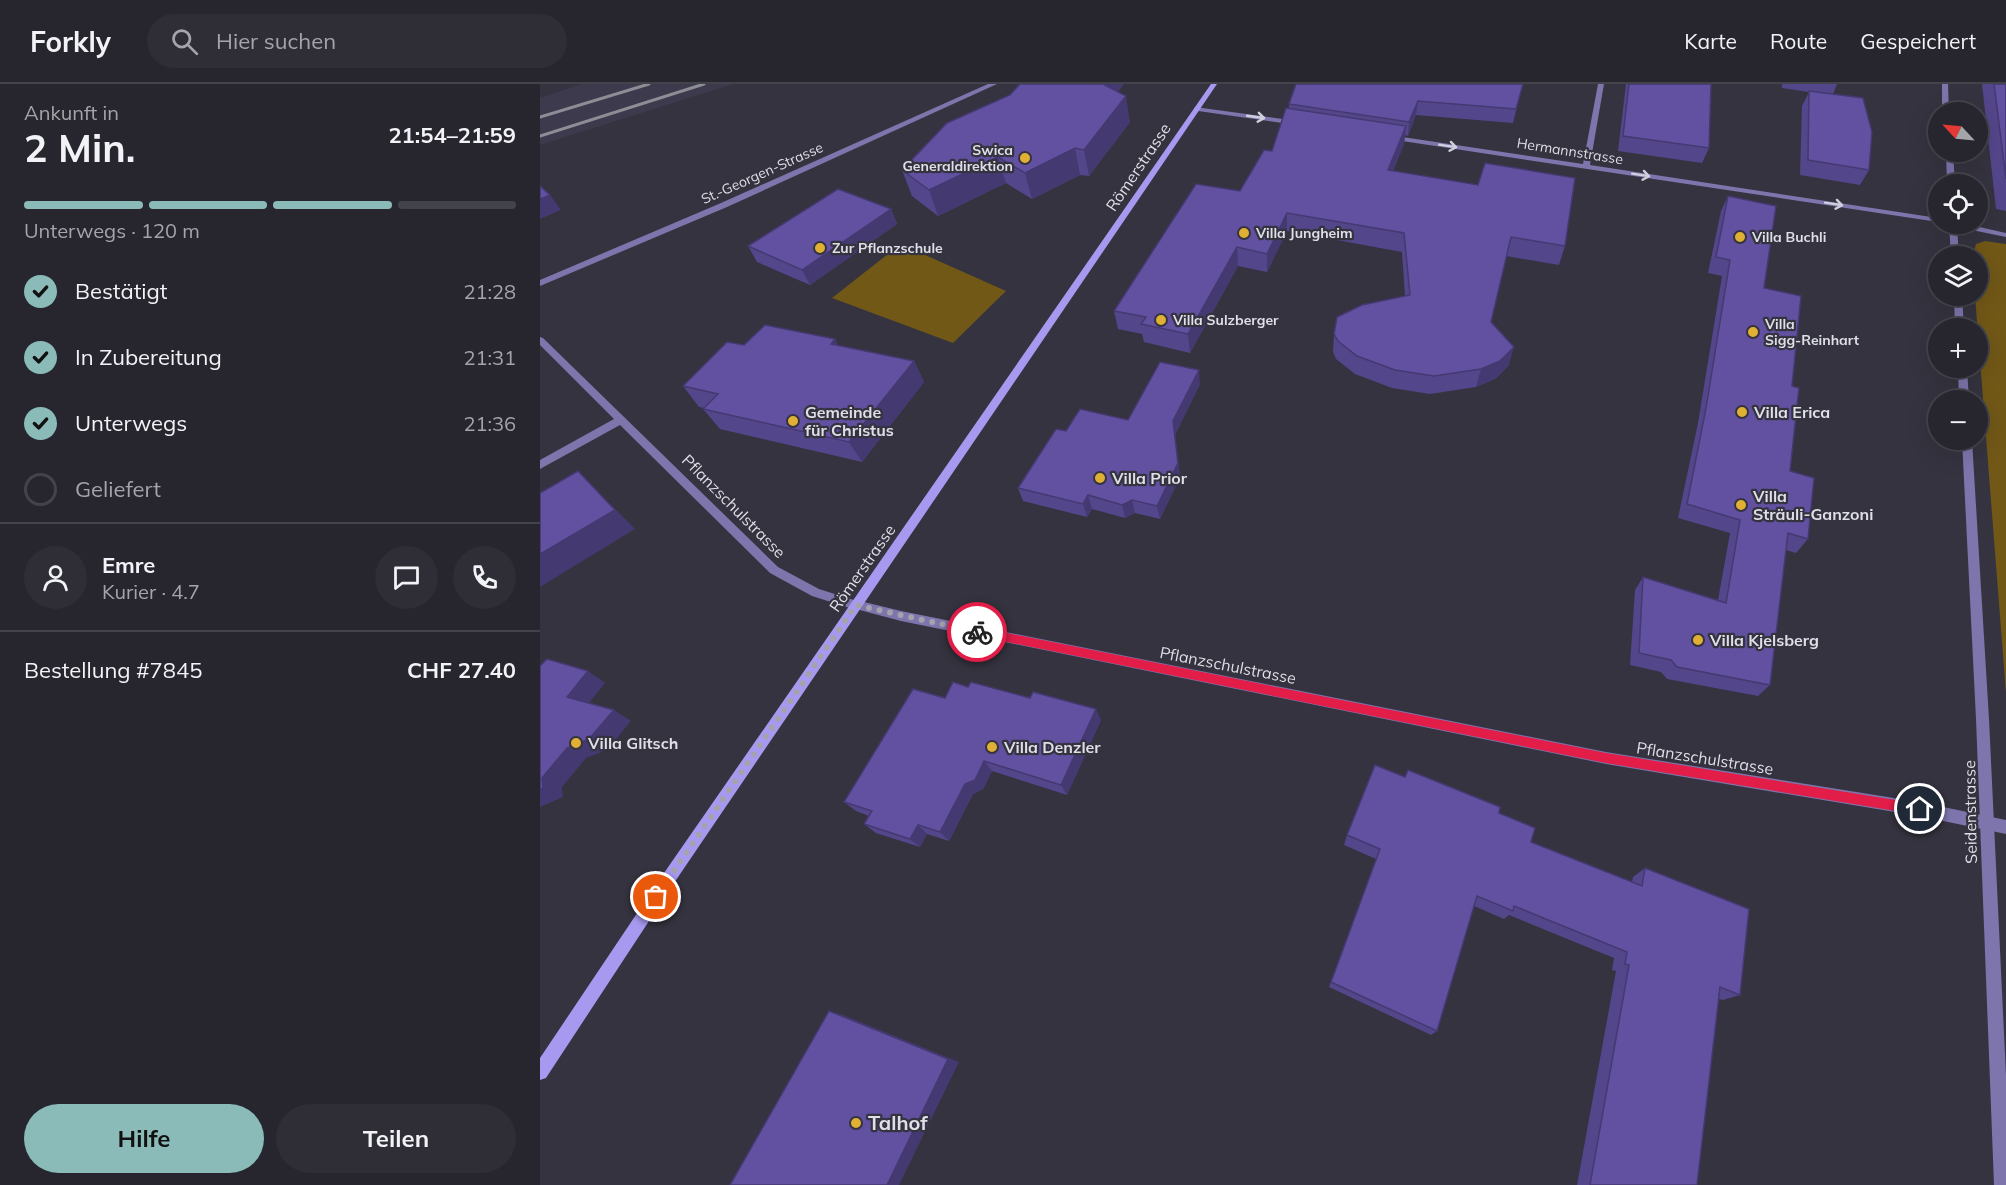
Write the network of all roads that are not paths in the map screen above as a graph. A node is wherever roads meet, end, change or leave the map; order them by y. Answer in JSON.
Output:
{"nodes":[{"id":1,"x":994,"y":84,"type":"edge"},
{"id":2,"x":1214,"y":84,"type":"edge"},
{"id":3,"x":1600,"y":84,"type":"edge"},
{"id":4,"x":1945,"y":84,"type":"edge"},
{"id":5,"x":1946,"y":102,"type":"edge"},
{"id":6,"x":1198,"y":109,"type":"junction"},
{"id":7,"x":1304,"y":124,"type":"edge"},
{"id":8,"x":1383,"y":136,"type":"edge"},
{"id":9,"x":1586,"y":167,"type":"junction"},
{"id":10,"x":1928,"y":218,"type":"edge"},
{"id":11,"x":1988,"y":231,"type":"edge"},
{"id":12,"x":2006,"y":235,"type":"edge"},
{"id":13,"x":540,"y":283,"type":"edge"},
{"id":14,"x":540,"y":340,"type":"edge"},
{"id":15,"x":621,"y":420,"type":"junction"},
{"id":16,"x":1968,"y":450,"type":"edge"},
{"id":17,"x":540,"y":465,"type":"edge"},
{"id":18,"x":856,"y":605,"type":"junction"},
{"id":19,"x":1985,"y":823,"type":"junction"},
{"id":20,"x":2006,"y":827,"type":"edge"},
{"id":21,"x":540,"y":1072,"type":"edge"},
{"id":22,"x":2003,"y":1185,"type":"edge"}],
"edges":[{"from":1,"to":13,"type":"street","name":"St.-Georgen-Strasse"},
{"from":2,"to":6,"type":"main road","name":"Römerstrasse"},
{"from":3,"to":9,"type":"street"},
{"from":4,"to":5,"type":"street"},
{"from":6,"to":7,"type":"street","one_way":true},
{"from":6,"to":18,"type":"main road","name":"Römerstrasse"},
{"from":8,"to":9,"type":"street","name":"Hermannstrasse","one_way":true},
{"from":9,"to":10,"type":"street","name":"Hermannstrasse","one_way":true},
{"from":11,"to":12,"type":"street"},
{"from":14,"to":15,"type":"street","name":"Pflanzschulstrasse"},
{"from":15,"to":17,"type":"street"},
{"from":15,"to":18,"type":"street","name":"Pflanzschulstrasse"},
{"from":16,"to":19,"type":"street","name":"Seidenstrasse"},
{"from":18,"to":19,"type":"street","name":"Pflanzschulstrasse"},
{"from":18,"to":21,"type":"main road","name":"Römerstrasse"},
{"from":19,"to":20,"type":"street","name":"Pflanzschulstrasse"},
{"from":19,"to":22,"type":"street","name":"Seidenstrasse"}]}
